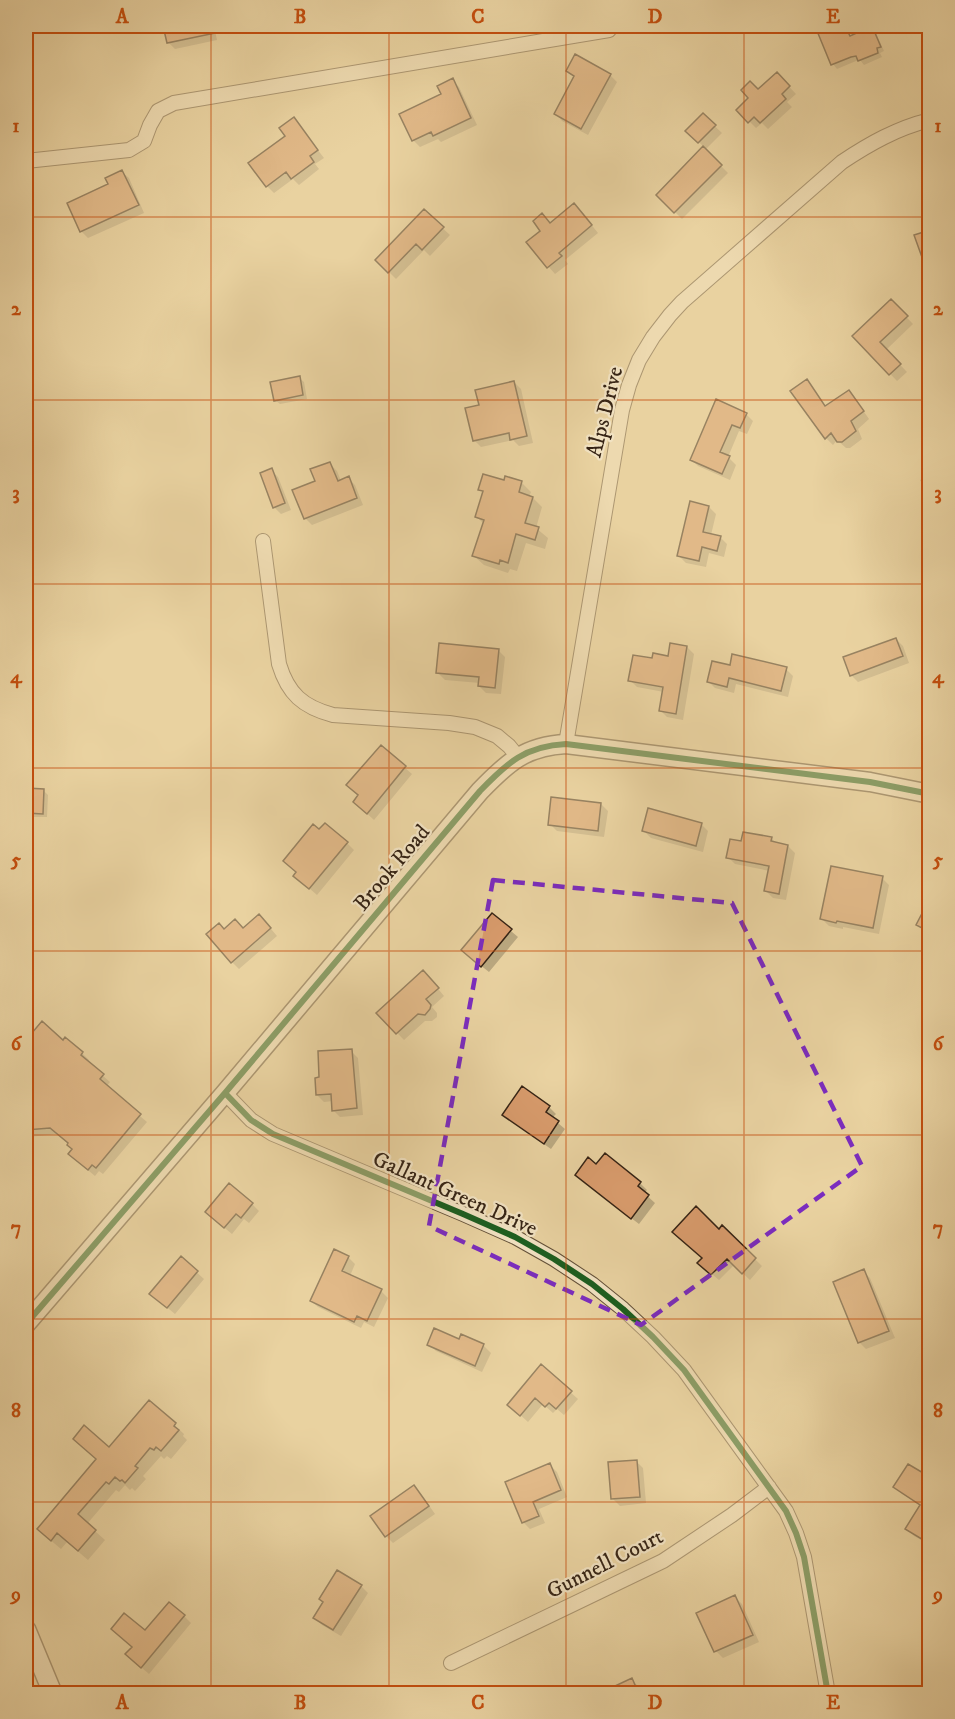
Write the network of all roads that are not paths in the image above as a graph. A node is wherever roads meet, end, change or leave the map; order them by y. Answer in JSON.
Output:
{"nodes":[{"id":1,"x":609,"y":30,"type":"dead end"},
{"id":2,"x":930,"y":120,"type":"edge"},
{"id":3,"x":26,"y":161,"type":"edge"},
{"id":4,"x":263,"y":541,"type":"dead end"},
{"id":5,"x":566,"y":744,"type":"junction"},
{"id":6,"x":518,"y":757,"type":"junction"},
{"id":7,"x":930,"y":794,"type":"edge"},
{"id":8,"x":225,"y":1093,"type":"junction"},
{"id":9,"x":26,"y":1324,"type":"edge"},
{"id":10,"x":769,"y":1487,"type":"junction"},
{"id":11,"x":26,"y":1629,"type":"edge"},
{"id":12,"x":451,"y":1663,"type":"dead end"},
{"id":13,"x":53,"y":1694,"type":"edge"},
{"id":14,"x":828,"y":1694,"type":"edge"}],
"edges":[{"from":1,"to":3,"type":"street"},
{"from":2,"to":5,"type":"street","name":"Alps Drive"},
{"from":4,"to":6,"type":"street"},
{"from":5,"to":6,"type":"street","name":"Brook Road"},
{"from":5,"to":7,"type":"street","name":"Brook Road"},
{"from":6,"to":8,"type":"street","name":"Brook Road"},
{"from":8,"to":9,"type":"street","name":"Brook Road"},
{"from":8,"to":10,"type":"street","name":"Gallant Green Drive"},
{"from":10,"to":12,"type":"street","name":"Gunnell Court"},
{"from":10,"to":14,"type":"street","name":"Gallant Green Drive"},
{"from":11,"to":13,"type":"street"}]}
